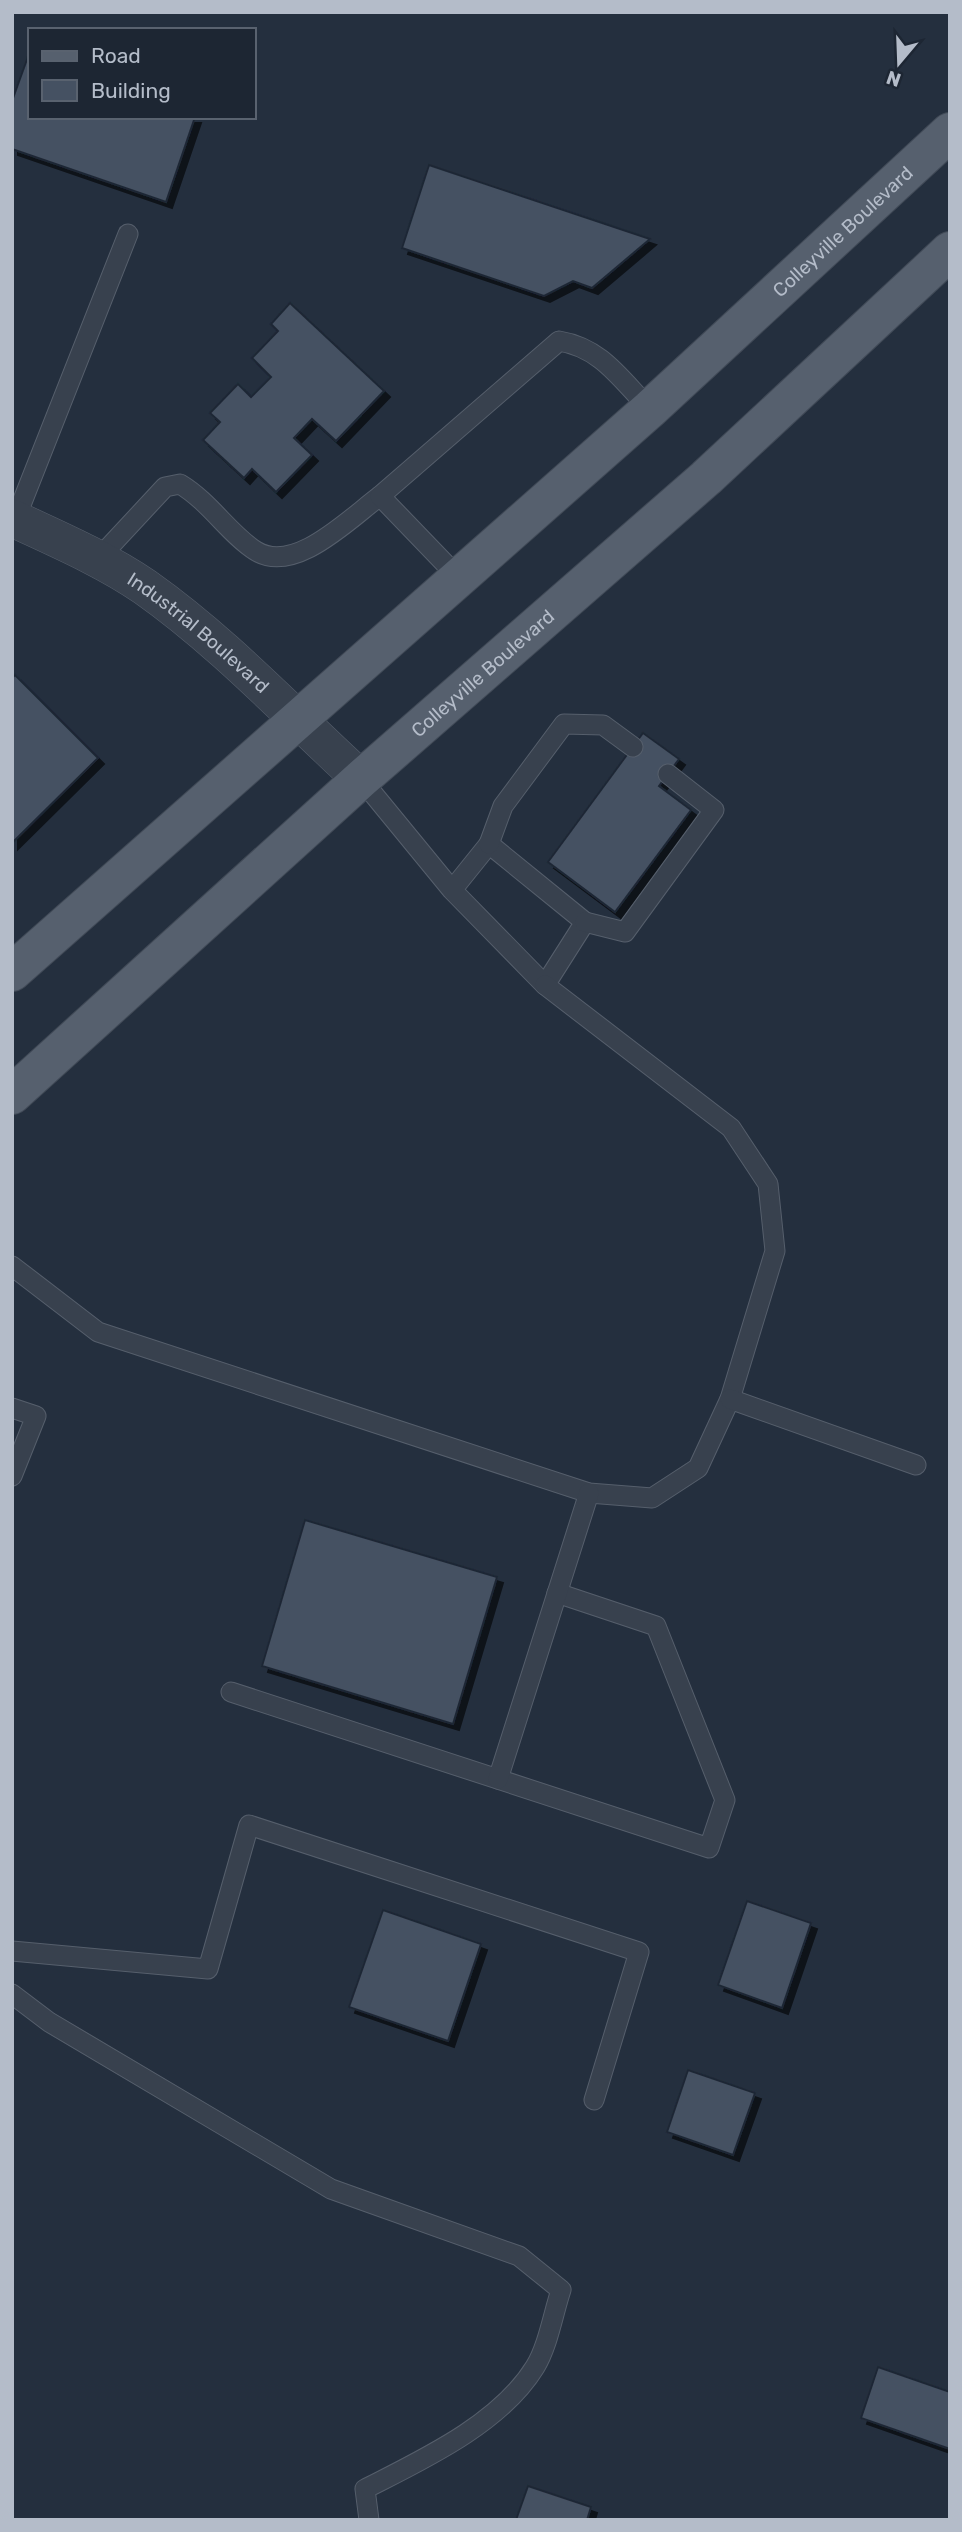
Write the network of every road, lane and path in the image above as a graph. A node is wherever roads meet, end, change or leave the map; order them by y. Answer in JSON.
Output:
{"nodes":[{"id":1,"x":950,"y":132,"type":"edge"},
{"id":2,"x":128,"y":234,"type":"dead end"},
{"id":3,"x":950,"y":251,"type":"edge"},
{"id":4,"x":650,"y":409,"type":"junction"},
{"id":5,"x":380,"y":496,"type":"junction"},
{"id":6,"x":14,"y":519,"type":"edge"},
{"id":7,"x":98,"y":559,"type":"junction"},
{"id":8,"x":458,"y":577,"type":"junction"},
{"id":9,"x":298,"y":722,"type":"junction"},
{"id":10,"x":633,"y":747,"type":"dead end"},
{"id":11,"x":667,"y":774,"type":"dead end"},
{"id":12,"x":361,"y":779,"type":"junction"},
{"id":13,"x":489,"y":844,"type":"junction"},
{"id":14,"x":452,"y":890,"type":"junction"},
{"id":15,"x":585,"y":922,"type":"junction"},
{"id":16,"x":12,"y":971,"type":"edge"},
{"id":17,"x":544,"y":985,"type":"junction"},
{"id":18,"x":12,"y":1095,"type":"edge"},
{"id":19,"x":12,"y":1266,"type":"edge"},
{"id":20,"x":730,"y":1399,"type":"junction"},
{"id":21,"x":12,"y":1408,"type":"edge"},
{"id":22,"x":916,"y":1465,"type":"dead end"},
{"id":23,"x":12,"y":1476,"type":"edge"},
{"id":24,"x":589,"y":1493,"type":"junction"},
{"id":25,"x":557,"y":1593,"type":"junction"},
{"id":26,"x":231,"y":1692,"type":"dead end"},
{"id":27,"x":498,"y":1779,"type":"junction"},
{"id":28,"x":12,"y":1951,"type":"edge"},
{"id":29,"x":12,"y":1993,"type":"edge"},
{"id":30,"x":594,"y":2100,"type":"dead end"},
{"id":31,"x":369,"y":2520,"type":"edge"}],
"edges":[{"from":1,"to":4,"type":"main road","name":"Colleyville Boulevard"},
{"from":2,"to":6,"type":"lane"},
{"from":3,"to":12,"type":"main road","name":"Colleyville Boulevard"},
{"from":4,"to":5,"type":"lane"},
{"from":4,"to":8,"type":"main road","name":"Colleyville Boulevard"},
{"from":5,"to":7,"type":"lane"},
{"from":5,"to":8,"type":"lane"},
{"from":6,"to":7,"type":"street","name":"Industrial Boulevard"},
{"from":7,"to":9,"type":"street","name":"Industrial Boulevard"},
{"from":8,"to":9,"type":"main road","name":"Colleyville Boulevard"},
{"from":9,"to":12,"type":"street","name":"Industrial Boulevard"},
{"from":9,"to":16,"type":"main road","name":"Colleyville Boulevard"},
{"from":10,"to":13,"type":"lane"},
{"from":11,"to":15,"type":"lane"},
{"from":12,"to":14,"type":"lane"},
{"from":12,"to":18,"type":"main road","name":"Colleyville Boulevard"},
{"from":13,"to":14,"type":"lane"},
{"from":13,"to":15,"type":"lane"},
{"from":14,"to":17,"type":"lane"},
{"from":15,"to":17,"type":"lane"},
{"from":17,"to":20,"type":"lane"},
{"from":19,"to":24,"type":"lane"},
{"from":20,"to":22,"type":"lane"},
{"from":20,"to":24,"type":"lane"},
{"from":21,"to":23,"type":"lane"},
{"from":24,"to":25,"type":"lane"},
{"from":25,"to":27,"type":"lane"},
{"from":25,"to":27,"type":"lane"},
{"from":26,"to":27,"type":"lane"},
{"from":28,"to":30,"type":"lane"},
{"from":29,"to":31,"type":"lane"}]}
